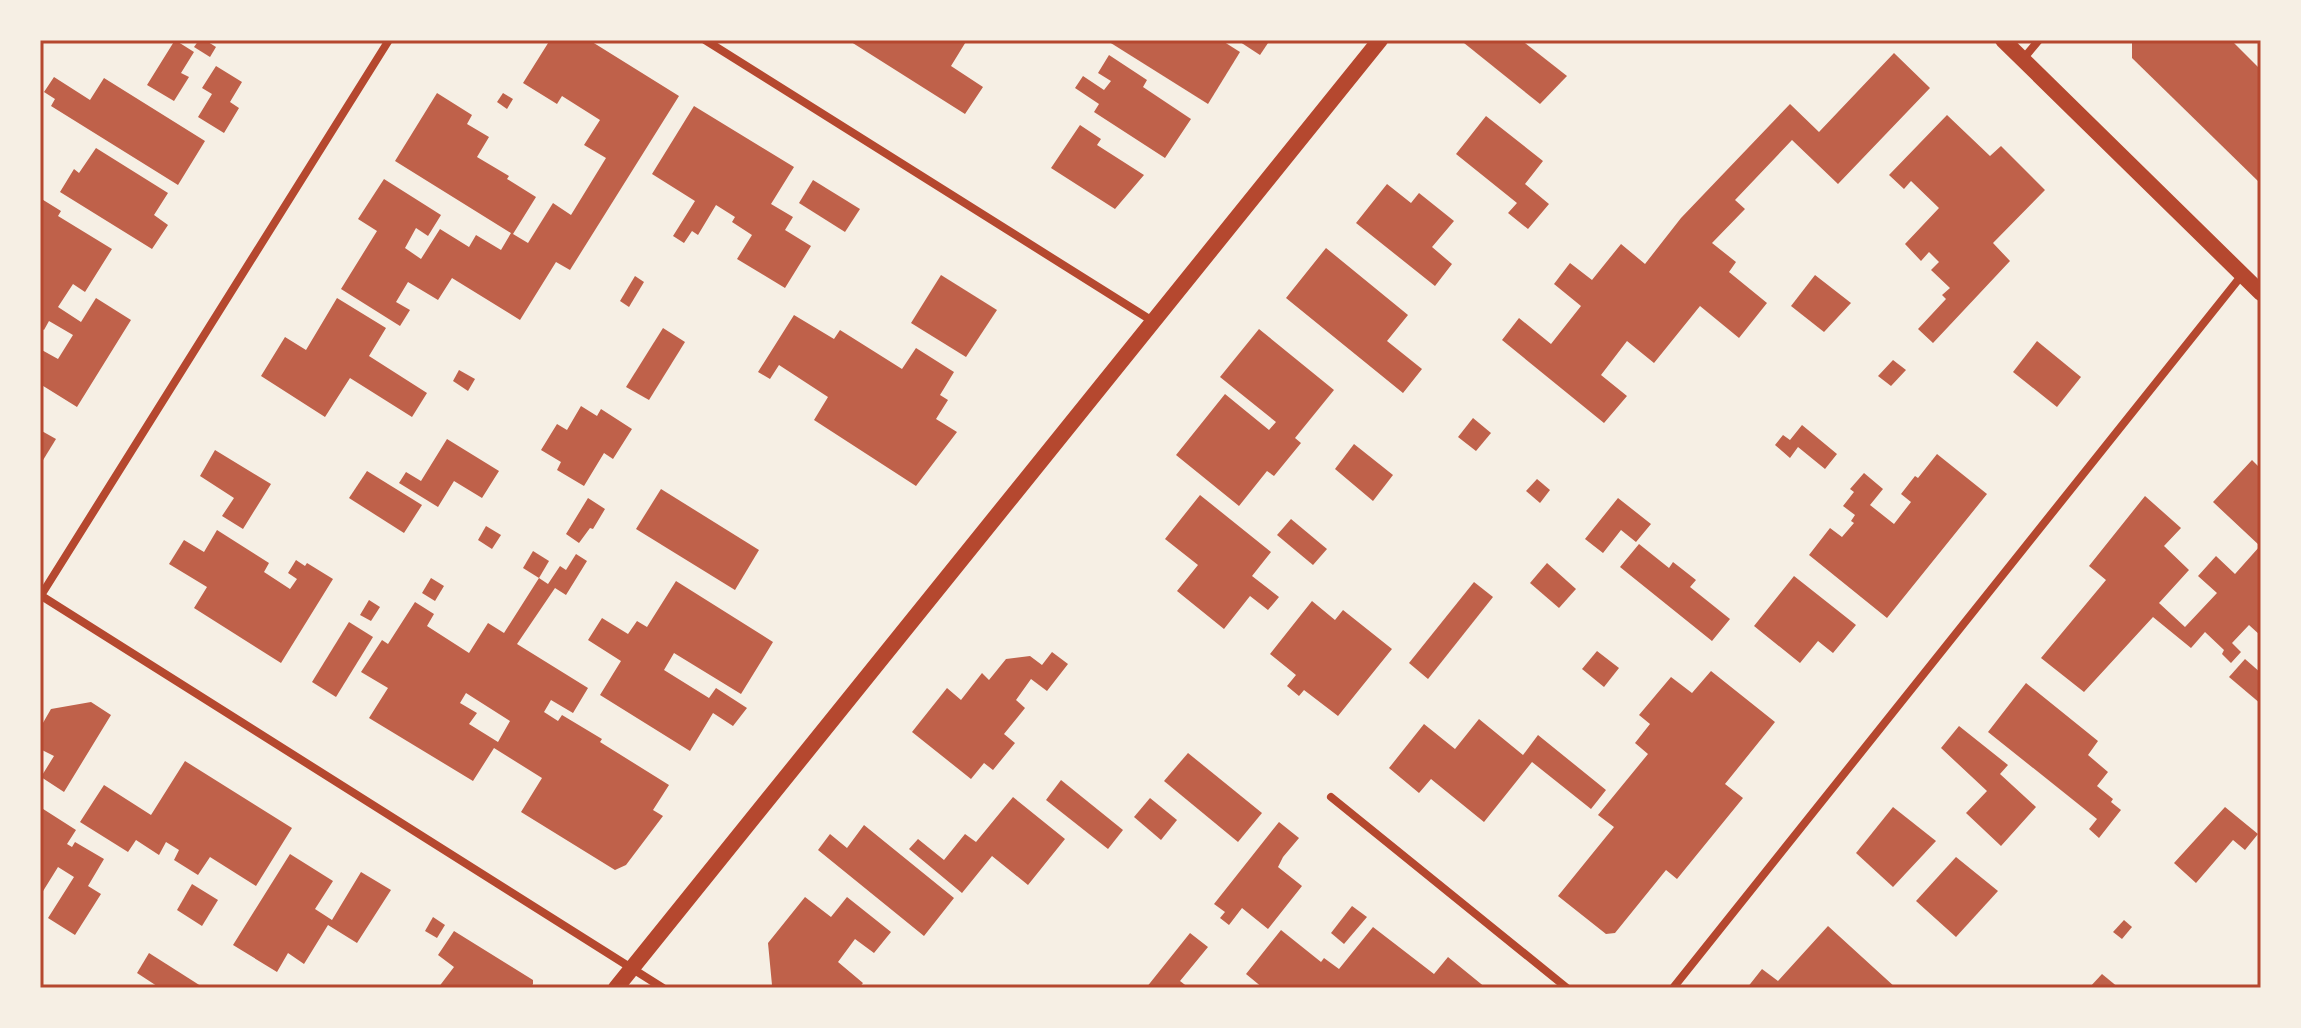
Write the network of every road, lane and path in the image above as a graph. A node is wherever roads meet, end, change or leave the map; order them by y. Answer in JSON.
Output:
{"nodes":[{"id":1,"x":389,"y":40,"type":"edge"},
{"id":2,"x":705,"y":40,"type":"edge"},
{"id":3,"x":1380,"y":40,"type":"edge"},
{"id":4,"x":2003,"y":40,"type":"edge"},
{"id":5,"x":2039,"y":40,"type":"edge"},
{"id":6,"x":2023,"y":59,"type":"junction"},
{"id":7,"x":2243,"y":275,"type":"junction"},
{"id":8,"x":2261,"y":293,"type":"edge"},
{"id":9,"x":1154,"y":322,"type":"junction"},
{"id":10,"x":40,"y":596,"type":"edge"},
{"id":11,"x":1331,"y":797,"type":"dead end"},
{"id":12,"x":632,"y":969,"type":"junction"},
{"id":13,"x":616,"y":988,"type":"edge"},
{"id":14,"x":663,"y":988,"type":"edge"},
{"id":15,"x":1567,"y":988,"type":"edge"},
{"id":16,"x":1673,"y":988,"type":"edge"}],
"edges":[{"from":1,"to":10,"type":"street"},
{"from":2,"to":9,"type":"street"},
{"from":3,"to":9,"type":"main road"},
{"from":4,"to":6,"type":"main road"},
{"from":5,"to":6,"type":"street"},
{"from":6,"to":7,"type":"main road"},
{"from":7,"to":8,"type":"main road"},
{"from":7,"to":16,"type":"street"},
{"from":9,"to":12,"type":"main road"},
{"from":10,"to":12,"type":"street"},
{"from":11,"to":15,"type":"street"},
{"from":12,"to":13,"type":"main road"},
{"from":12,"to":14,"type":"street"}]}
